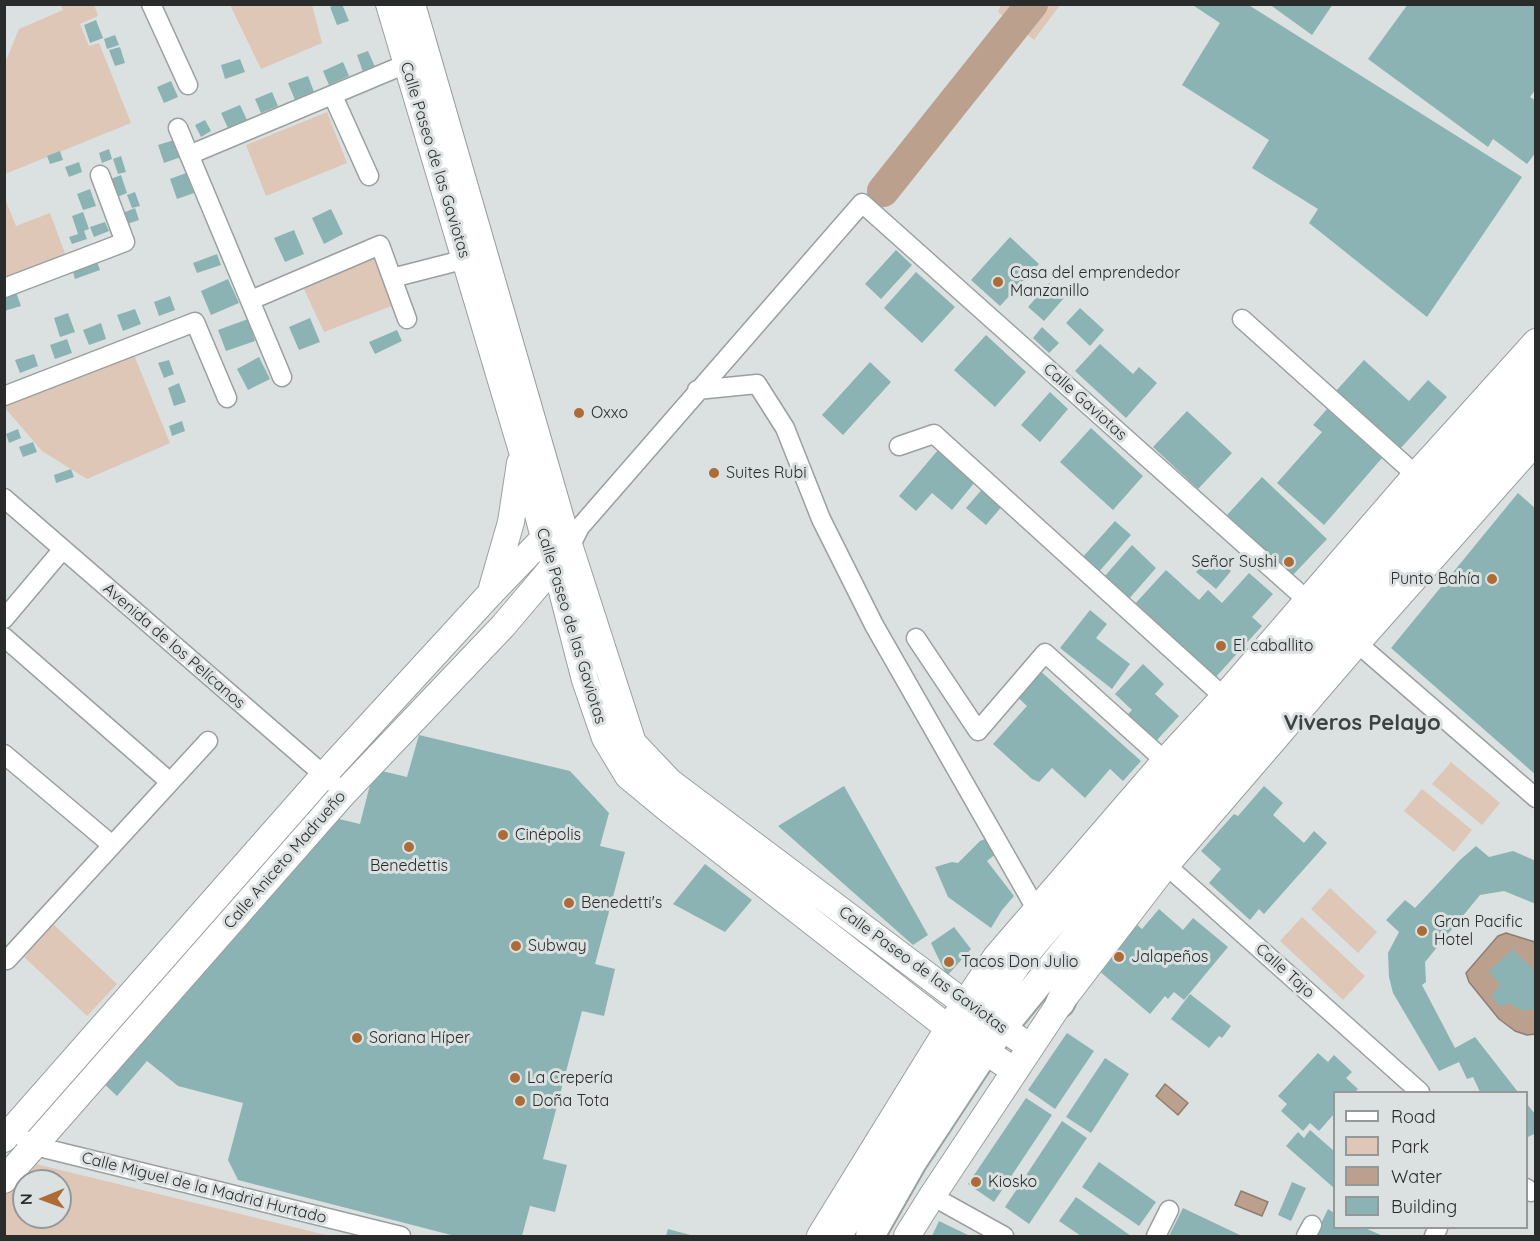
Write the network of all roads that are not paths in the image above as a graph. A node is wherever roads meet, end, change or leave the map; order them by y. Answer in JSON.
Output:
{"nodes":[{"id":1,"x":152,"y":4,"type":"edge"},
{"id":2,"x":389,"y":4,"type":"edge"},
{"id":3,"x":412,"y":4,"type":"edge"},
{"id":4,"x":406,"y":64,"type":"junction"},
{"id":5,"x":188,"y":85,"type":"dead end"},
{"id":6,"x":333,"y":96,"type":"junction"},
{"id":7,"x":178,"y":128,"type":"dead end"},
{"id":8,"x":189,"y":155,"type":"junction"},
{"id":9,"x":100,"y":175,"type":"dead end"},
{"id":10,"x":369,"y":176,"type":"dead end"},
{"id":11,"x":475,"y":257,"type":"junction"},
{"id":12,"x":392,"y":278,"type":"junction"},
{"id":13,"x":4,"y":288,"type":"edge"},
{"id":14,"x":251,"y":300,"type":"junction"},
{"id":15,"x":406,"y":319,"type":"dead end"},
{"id":16,"x":1242,"y":319,"type":"dead end"},
{"id":17,"x":1536,"y":342,"type":"edge"},
{"id":18,"x":1536,"y":359,"type":"edge"},
{"id":19,"x":1536,"y":369,"type":"edge"},
{"id":20,"x":282,"y":377,"type":"dead end"},
{"id":21,"x":697,"y":390,"type":"junction"},
{"id":22,"x":1492,"y":391,"type":"junction"},
{"id":23,"x":4,"y":396,"type":"edge"},
{"id":24,"x":227,"y":398,"type":"dead end"},
{"id":25,"x":1536,"y":406,"type":"edge"},
{"id":26,"x":1532,"y":438,"type":"edge"},
{"id":27,"x":898,"y":446,"type":"dead end"},
{"id":28,"x":522,"y":451,"type":"junction"},
{"id":29,"x":1416,"y":475,"type":"junction"},
{"id":30,"x":4,"y":498,"type":"edge"},
{"id":31,"x":563,"y":540,"type":"junction"},
{"id":32,"x":63,"y":549,"type":"junction"},
{"id":33,"x":490,"y":594,"type":"junction"},
{"id":34,"x":524,"y":601,"type":"junction"},
{"id":35,"x":1308,"y":601,"type":"junction"},
{"id":36,"x":4,"y":620,"type":"edge"},
{"id":37,"x":570,"y":621,"type":"junction"},
{"id":38,"x":4,"y":637,"type":"edge"},
{"id":39,"x":916,"y":638,"type":"dead end"},
{"id":40,"x":1360,"y":646,"type":"junction"},
{"id":41,"x":1224,"y":697,"type":"junction"},
{"id":42,"x":208,"y":741,"type":"dead end"},
{"id":43,"x":4,"y":754,"type":"edge"},
{"id":44,"x":1165,"y":761,"type":"junction"},
{"id":45,"x":324,"y":775,"type":"junction"},
{"id":46,"x":170,"y":782,"type":"junction"},
{"id":47,"x":344,"y":793,"type":"junction"},
{"id":48,"x":1536,"y":798,"type":"edge"},
{"id":49,"x":112,"y":846,"type":"junction"},
{"id":50,"x":1162,"y":862,"type":"junction"},
{"id":51,"x":1112,"y":893,"type":"junction"},
{"id":52,"x":1038,"y":906,"type":"junction"},
{"id":53,"x":4,"y":958,"type":"edge"},
{"id":54,"x":1060,"y":1003,"type":"junction"},
{"id":55,"x":982,"y":1015,"type":"junction"},
{"id":56,"x":966,"y":1039,"type":"junction"},
{"id":57,"x":1031,"y":1047,"type":"junction"},
{"id":58,"x":1015,"y":1071,"type":"junction"},
{"id":59,"x":1419,"y":1091,"type":"edge"},
{"id":60,"x":8,"y":1135,"type":"edge"},
{"id":61,"x":35,"y":1146,"type":"junction"},
{"id":62,"x":4,"y":1180,"type":"edge"},
{"id":63,"x":937,"y":1199,"type":"junction"},
{"id":64,"x":1169,"y":1210,"type":"dead end"},
{"id":65,"x":400,"y":1236,"type":"edge"},
{"id":66,"x":820,"y":1236,"type":"edge"},
{"id":67,"x":837,"y":1236,"type":"edge"},
{"id":68,"x":870,"y":1236,"type":"edge"},
{"id":69,"x":908,"y":1236,"type":"edge"},
{"id":70,"x":920,"y":1236,"type":"edge"},
{"id":71,"x":1004,"y":1236,"type":"edge"},
{"id":72,"x":1156,"y":1236,"type":"edge"}],
"edges":[{"from":1,"to":5,"type":"street"},
{"from":2,"to":4,"type":"main road","name":"Calle Paseo de las Gaviotas"},
{"from":3,"to":11,"type":"main road","name":"Calle Paseo de las Gaviotas"},
{"from":4,"to":6,"type":"street"},
{"from":4,"to":11,"type":"main road","name":"Calle Paseo de las Gaviotas"},
{"from":6,"to":8,"type":"street"},
{"from":6,"to":10,"type":"street"},
{"from":7,"to":8,"type":"street"},
{"from":8,"to":14,"type":"street"},
{"from":9,"to":13,"type":"street"},
{"from":11,"to":12,"type":"street"},
{"from":11,"to":28,"type":"main road","name":"Calle Paseo de las Gaviotas"},
{"from":11,"to":31,"type":"main road","name":"Calle Paseo de las Gaviotas"},
{"from":12,"to":14,"type":"street"},
{"from":12,"to":15,"type":"street"},
{"from":14,"to":20,"type":"street"},
{"from":16,"to":29,"type":"street"},
{"from":17,"to":22,"type":"main road"},
{"from":18,"to":22,"type":"main road"},
{"from":19,"to":55,"type":"main road"},
{"from":21,"to":31,"type":"street"},
{"from":21,"to":35,"type":"street","name":"Calle Gaviotas"},
{"from":21,"to":52,"type":"street"},
{"from":22,"to":29,"type":"main road"},
{"from":23,"to":24,"type":"street"},
{"from":25,"to":26,"type":"main road"},
{"from":26,"to":40,"type":"main road"},
{"from":26,"to":50,"type":"main road"},
{"from":27,"to":41,"type":"street"},
{"from":28,"to":31,"type":"main road","name":"Calle Paseo de las Gaviotas"},
{"from":28,"to":33,"type":"main road"},
{"from":29,"to":35,"type":"main road"},
{"from":30,"to":32,"type":"street","name":"Avenida de los Pelícanos"},
{"from":31,"to":33,"type":"main road","name":"Calle Aniceto Madrueño"},
{"from":31,"to":34,"type":"main road","name":"Calle Aniceto Madrueño"},
{"from":31,"to":37,"type":"main road","name":"Calle Paseo de las Gaviotas"},
{"from":31,"to":55,"type":"main road","name":"Calle Paseo de las Gaviotas"},
{"from":32,"to":36,"type":"street"},
{"from":32,"to":45,"type":"street","name":"Avenida de los Pelícanos"},
{"from":33,"to":45,"type":"main road","name":"Calle Aniceto Madrueño"},
{"from":34,"to":37,"type":"main road"},
{"from":34,"to":47,"type":"main road","name":"Calle Aniceto Madrueño"},
{"from":35,"to":41,"type":"main road"},
{"from":37,"to":56,"type":"main road","name":"Calle Paseo de las Gaviotas"},
{"from":38,"to":46,"type":"street"},
{"from":39,"to":44,"type":"street"},
{"from":40,"to":48,"type":"street"},
{"from":40,"to":50,"type":"main road"},
{"from":41,"to":44,"type":"main road"},
{"from":42,"to":46,"type":"street"},
{"from":43,"to":49,"type":"street"},
{"from":44,"to":52,"type":"main road"},
{"from":45,"to":47,"type":"street","name":"Avenida de los Pelícanos"},
{"from":45,"to":60,"type":"main road","name":"Calle Aniceto Madrueño"},
{"from":46,"to":49,"type":"street"},
{"from":47,"to":61,"type":"main road","name":"Calle Aniceto Madrueño"},
{"from":49,"to":53,"type":"street"},
{"from":50,"to":51,"type":"main road"},
{"from":50,"to":54,"type":"main road"},
{"from":50,"to":59,"type":"street","name":"Calle Tajo"},
{"from":50,"to":63,"type":"street"},
{"from":51,"to":54,"type":"main road"},
{"from":51,"to":55,"type":"main road"},
{"from":52,"to":55,"type":"main road"},
{"from":54,"to":57,"type":"main road"},
{"from":55,"to":56,"type":"main road"},
{"from":55,"to":56,"type":"main road"},
{"from":55,"to":57,"type":"main road","name":"Calle Paseo de las Gaviotas"},
{"from":56,"to":58,"type":"main road","name":"Calle Paseo de las Gaviotas"},
{"from":56,"to":66,"type":"main road"},
{"from":56,"to":67,"type":"main road"},
{"from":56,"to":68,"type":"main road"},
{"from":57,"to":58,"type":"main road"},
{"from":58,"to":63,"type":"main road"},
{"from":60,"to":61,"type":"street","name":"Calle Miguel de la Madrid Hurtado"},
{"from":61,"to":62,"type":"main road","name":"Calle Aniceto Madrueño"},
{"from":61,"to":65,"type":"street","name":"Calle Miguel de la Madrid Hurtado"},
{"from":63,"to":69,"type":"main road"},
{"from":63,"to":70,"type":"street"},
{"from":63,"to":71,"type":"street"},
{"from":64,"to":72,"type":"street"}]}
